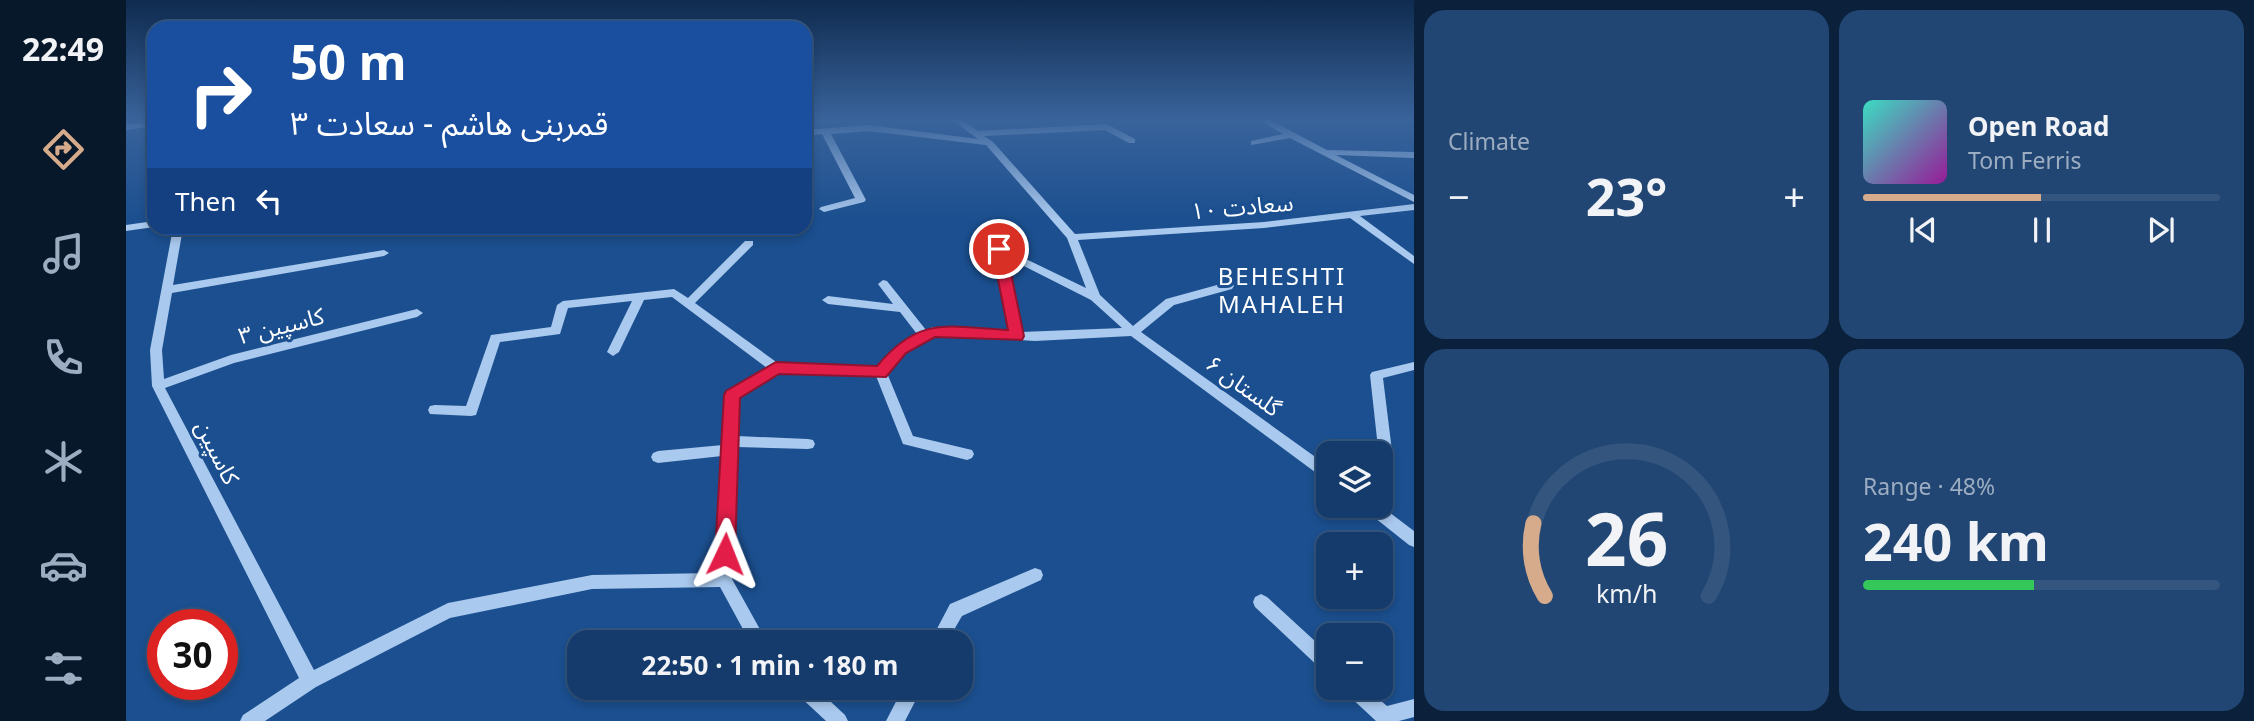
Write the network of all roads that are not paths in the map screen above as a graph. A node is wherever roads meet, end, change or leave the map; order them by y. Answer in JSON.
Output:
{"nodes":[{"id":1,"x":834,"y":154,"type":"edge"},
{"id":2,"x":999,"y":154,"type":"edge"},
{"id":3,"x":1327,"y":154,"type":"edge"},
{"id":4,"x":1373,"y":154,"type":"edge"},
{"id":5,"x":1414,"y":155,"type":"edge"},
{"id":6,"x":1414,"y":200,"type":"edge"},
{"id":7,"x":1414,"y":206,"type":"edge"},
{"id":8,"x":824,"y":209,"type":"dead end"},
{"id":9,"x":1351,"y":214,"type":"junction"},
{"id":10,"x":147,"y":225,"type":"edge"},
{"id":11,"x":126,"y":228,"type":"edge"},
{"id":12,"x":177,"y":235,"type":"edge"},
{"id":13,"x":1072,"y":237,"type":"junction"},
{"id":14,"x":984,"y":242,"type":"dead end"},
{"id":15,"x":749,"y":243,"type":"dead end"},
{"id":16,"x":999,"y":249,"type":"junction"},
{"id":17,"x":384,"y":253,"type":"dead end"},
{"id":18,"x":1414,"y":261,"type":"edge"},
{"id":19,"x":883,"y":284,"type":"dead end"},
{"id":20,"x":1228,"y":286,"type":"dead end"},
{"id":21,"x":167,"y":290,"type":"junction"},
{"id":22,"x":640,"y":296,"type":"junction"},
{"id":23,"x":1096,"y":297,"type":"junction"},
{"id":24,"x":828,"y":300,"type":"dead end"},
{"id":25,"x":689,"y":303,"type":"junction"},
{"id":26,"x":904,"y":309,"type":"junction"},
{"id":27,"x":417,"y":313,"type":"dead end"},
{"id":28,"x":1133,"y":332,"type":"junction"},
{"id":29,"x":925,"y":336,"type":"junction"},
{"id":30,"x":1016,"y":336,"type":"junction"},
{"id":31,"x":613,"y":352,"type":"dead end"},
{"id":32,"x":1414,"y":366,"type":"edge"},
{"id":33,"x":776,"y":368,"type":"junction"},
{"id":34,"x":881,"y":372,"type":"junction"},
{"id":35,"x":158,"y":386,"type":"junction"},
{"id":36,"x":435,"y":410,"type":"dead end"},
{"id":37,"x":1384,"y":441,"type":"edge"},
{"id":38,"x":808,"y":444,"type":"dead end"},
{"id":39,"x":729,"y":445,"type":"junction"},
{"id":40,"x":967,"y":454,"type":"dead end"},
{"id":41,"x":658,"y":457,"type":"dead end"},
{"id":42,"x":1316,"y":465,"type":"edge"},
{"id":43,"x":1386,"y":518,"type":"edge"},
{"id":44,"x":1414,"y":540,"type":"edge"},
{"id":45,"x":1035,"y":575,"type":"dead end"},
{"id":46,"x":724,"y":580,"type":"junction"},
{"id":47,"x":1261,"y":601,"type":"dead end"},
{"id":48,"x":752,"y":630,"type":"edge"},
{"id":49,"x":945,"y":630,"type":"edge"},
{"id":50,"x":1316,"y":653,"type":"edge"},
{"id":51,"x":310,"y":681,"type":"junction"},
{"id":52,"x":816,"y":700,"type":"edge"},
{"id":53,"x":906,"y":700,"type":"edge"},
{"id":54,"x":1366,"y":700,"type":"edge"},
{"id":55,"x":1414,"y":708,"type":"edge"},
{"id":56,"x":1385,"y":718,"type":"edge"},
{"id":57,"x":250,"y":721,"type":"edge"},
{"id":58,"x":839,"y":721,"type":"edge"},
{"id":59,"x":895,"y":721,"type":"edge"}],
"edges":[{"from":1,"to":8,"type":"street"},
{"from":2,"to":13,"type":"street"},
{"from":3,"to":6,"type":"street"},
{"from":4,"to":5,"type":"street"},
{"from":7,"to":9,"type":"street","name":"سعادت ۱۰"},
{"from":9,"to":13,"type":"street","name":"سعادت ۱۰"},
{"from":9,"to":18,"type":"street"},
{"from":10,"to":11,"type":"street"},
{"from":12,"to":21,"type":"street","name":"کاسپین"},
{"from":13,"to":23,"type":"street"},
{"from":14,"to":16,"type":"street"},
{"from":15,"to":25,"type":"street"},
{"from":16,"to":23,"type":"street"},
{"from":16,"to":30,"type":"street"},
{"from":17,"to":21,"type":"street"},
{"from":19,"to":26,"type":"street"},
{"from":20,"to":28,"type":"street"},
{"from":21,"to":35,"type":"street","name":"کاسپین"},
{"from":22,"to":25,"type":"street"},
{"from":22,"to":31,"type":"street"},
{"from":22,"to":36,"type":"street"},
{"from":23,"to":28,"type":"street"},
{"from":24,"to":26,"type":"street"},
{"from":25,"to":33,"type":"street"},
{"from":26,"to":29,"type":"street"},
{"from":27,"to":35,"type":"street","name":"کاسپین ۳"},
{"from":28,"to":30,"type":"street"},
{"from":28,"to":42,"type":"street","name":"گلستان ۶"},
{"from":29,"to":30,"type":"street"},
{"from":29,"to":34,"type":"street"},
{"from":32,"to":37,"type":"street"},
{"from":33,"to":34,"type":"street"},
{"from":33,"to":39,"type":"street"},
{"from":34,"to":40,"type":"street"},
{"from":35,"to":51,"type":"street","name":"کاسپین"},
{"from":38,"to":39,"type":"street"},
{"from":39,"to":41,"type":"street"},
{"from":39,"to":46,"type":"street"},
{"from":43,"to":44,"type":"street"},
{"from":45,"to":49,"type":"street"},
{"from":46,"to":48,"type":"street"},
{"from":46,"to":51,"type":"street"},
{"from":47,"to":50,"type":"street"},
{"from":51,"to":57,"type":"street"},
{"from":52,"to":58,"type":"street"},
{"from":53,"to":59,"type":"street"},
{"from":54,"to":56,"type":"street"},
{"from":55,"to":56,"type":"street"}]}
